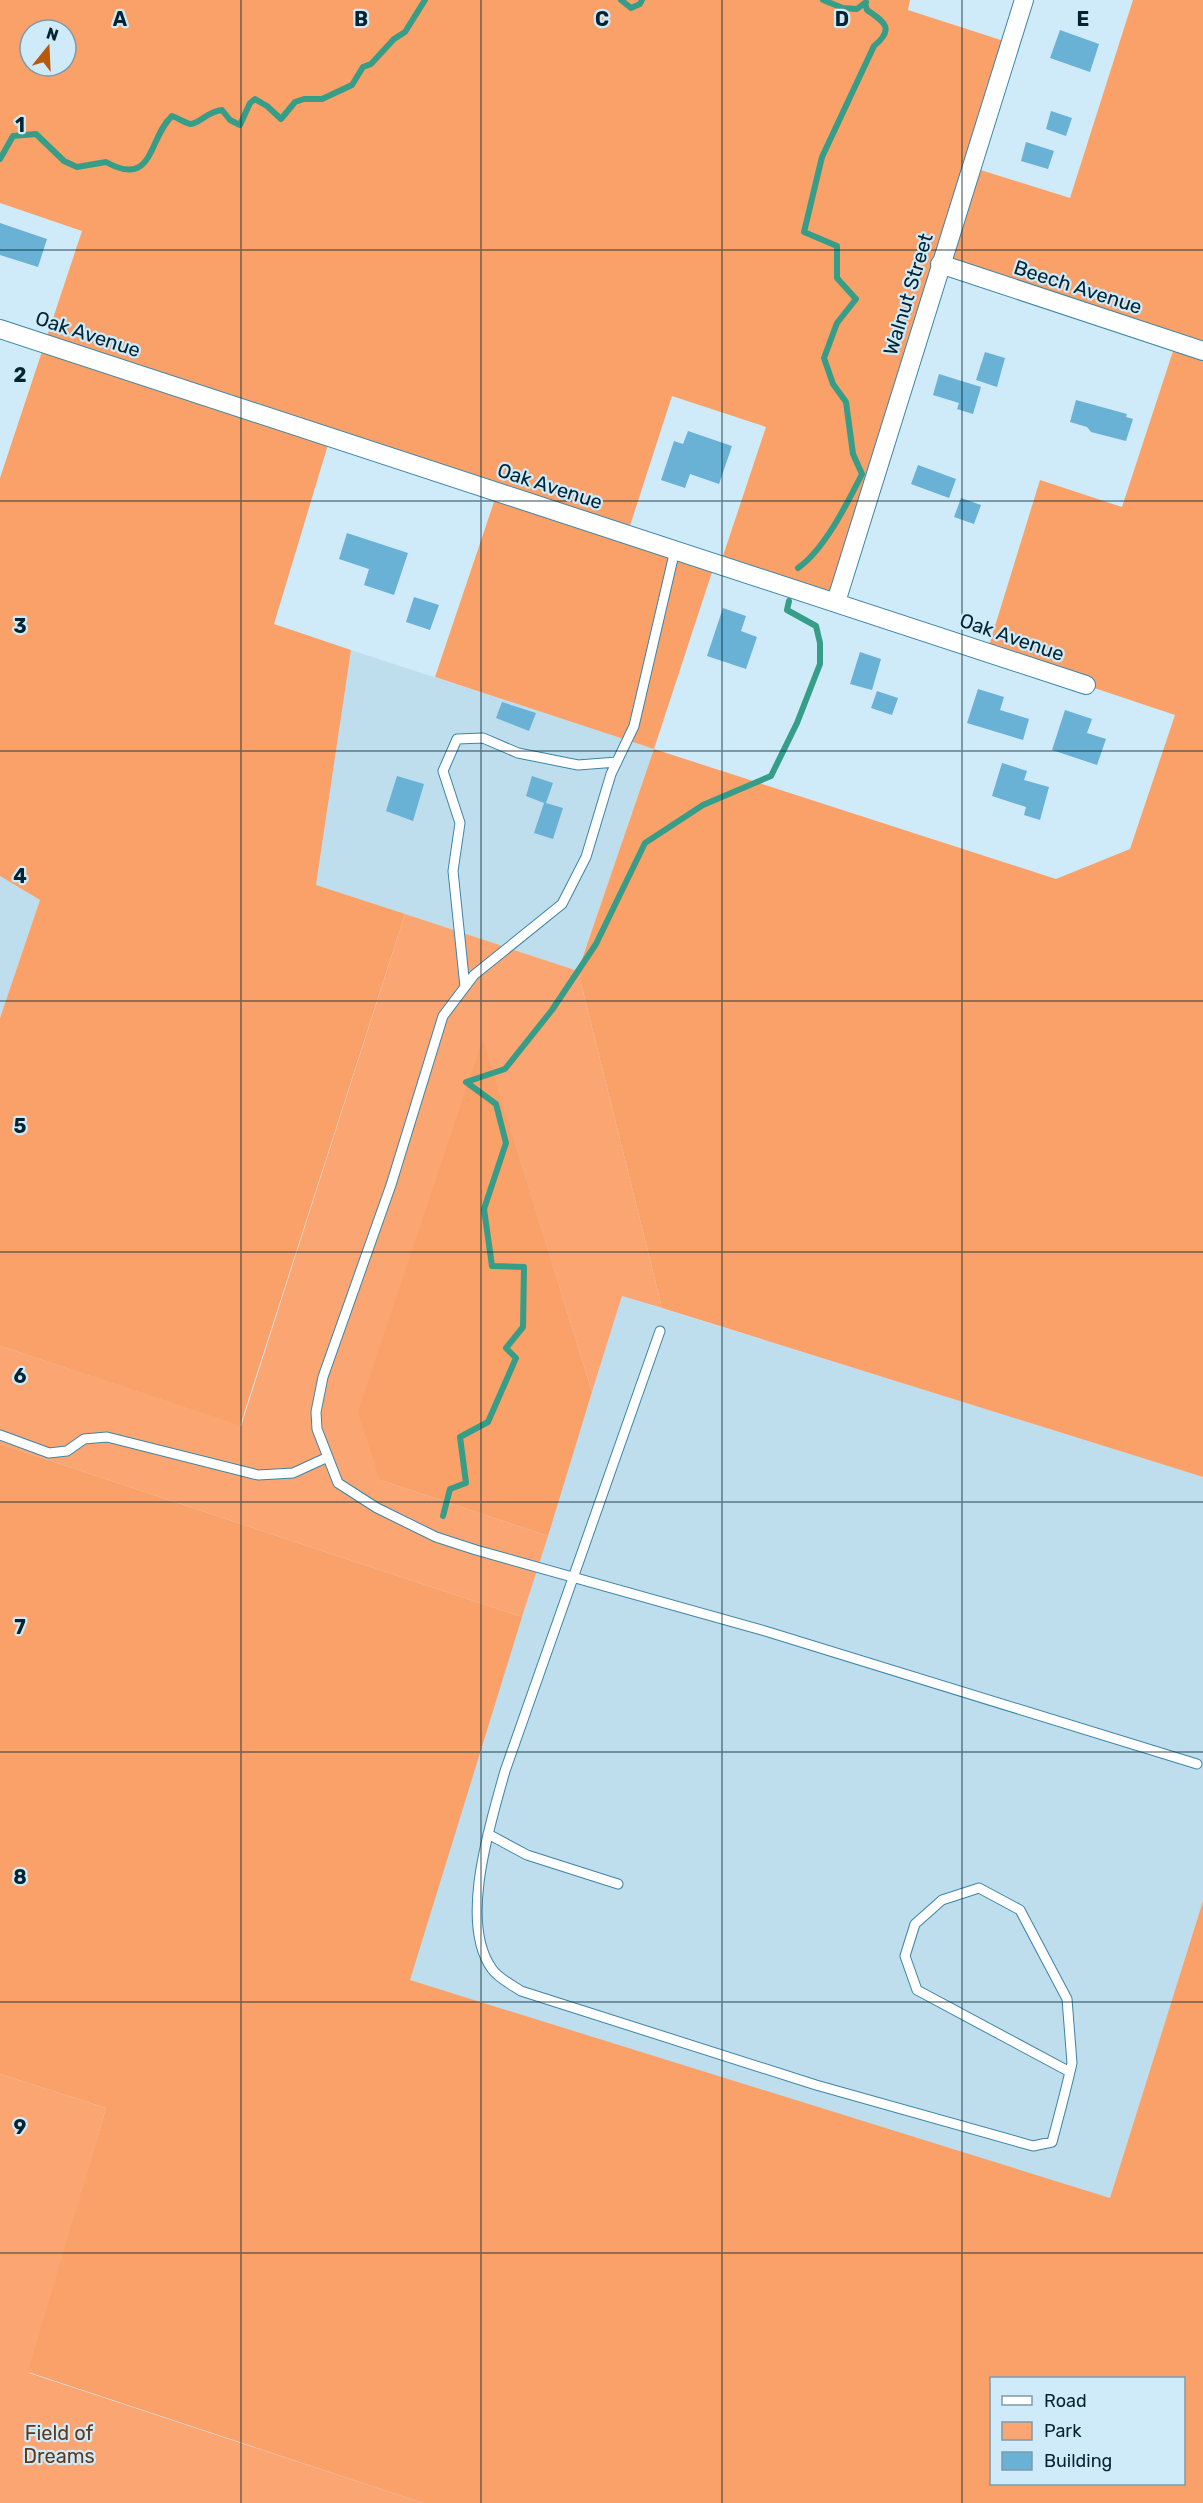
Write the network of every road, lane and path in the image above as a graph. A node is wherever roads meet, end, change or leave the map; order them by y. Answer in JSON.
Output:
{"nodes":[{"id":1,"x":1024,"y":0,"type":"edge"},
{"id":2,"x":940,"y":264,"type":"junction"},
{"id":3,"x":0,"y":329,"type":"edge"},
{"id":4,"x":1203,"y":351,"type":"edge"},
{"id":5,"x":675,"y":550,"type":"junction"},
{"id":6,"x":836,"y":602,"type":"junction"},
{"id":7,"x":1086,"y":685,"type":"dead end"},
{"id":8,"x":617,"y":762,"type":"junction"},
{"id":9,"x":465,"y":987,"type":"junction"},
{"id":10,"x":660,"y":1331,"type":"dead end"},
{"id":11,"x":0,"y":1435,"type":"edge"},
{"id":12,"x":328,"y":1457,"type":"junction"},
{"id":13,"x":574,"y":1576,"type":"junction"},
{"id":14,"x":1197,"y":1764,"type":"dead end"},
{"id":15,"x":488,"y":1833,"type":"junction"},
{"id":16,"x":618,"y":1884,"type":"dead end"},
{"id":17,"x":1070,"y":2072,"type":"junction"}],
"edges":[{"from":1,"to":2,"type":"street","name":"Walnut Street"},
{"from":2,"to":4,"type":"street","name":"Beech Avenue"},
{"from":2,"to":6,"type":"street","name":"Walnut Street"},
{"from":3,"to":5,"type":"street","name":"Oak Avenue"},
{"from":5,"to":6,"type":"street","name":"Oak Avenue"},
{"from":5,"to":8,"type":"lane"},
{"from":6,"to":7,"type":"street","name":"Oak Avenue"},
{"from":8,"to":9,"type":"lane"},
{"from":8,"to":9,"type":"lane"},
{"from":9,"to":12,"type":"lane"},
{"from":10,"to":13,"type":"lane"},
{"from":11,"to":12,"type":"lane"},
{"from":12,"to":13,"type":"lane"},
{"from":13,"to":14,"type":"lane"},
{"from":13,"to":15,"type":"lane"},
{"from":15,"to":16,"type":"lane"},
{"from":15,"to":17,"type":"lane"},
{"from":17,"to":17,"type":"lane"}]}
